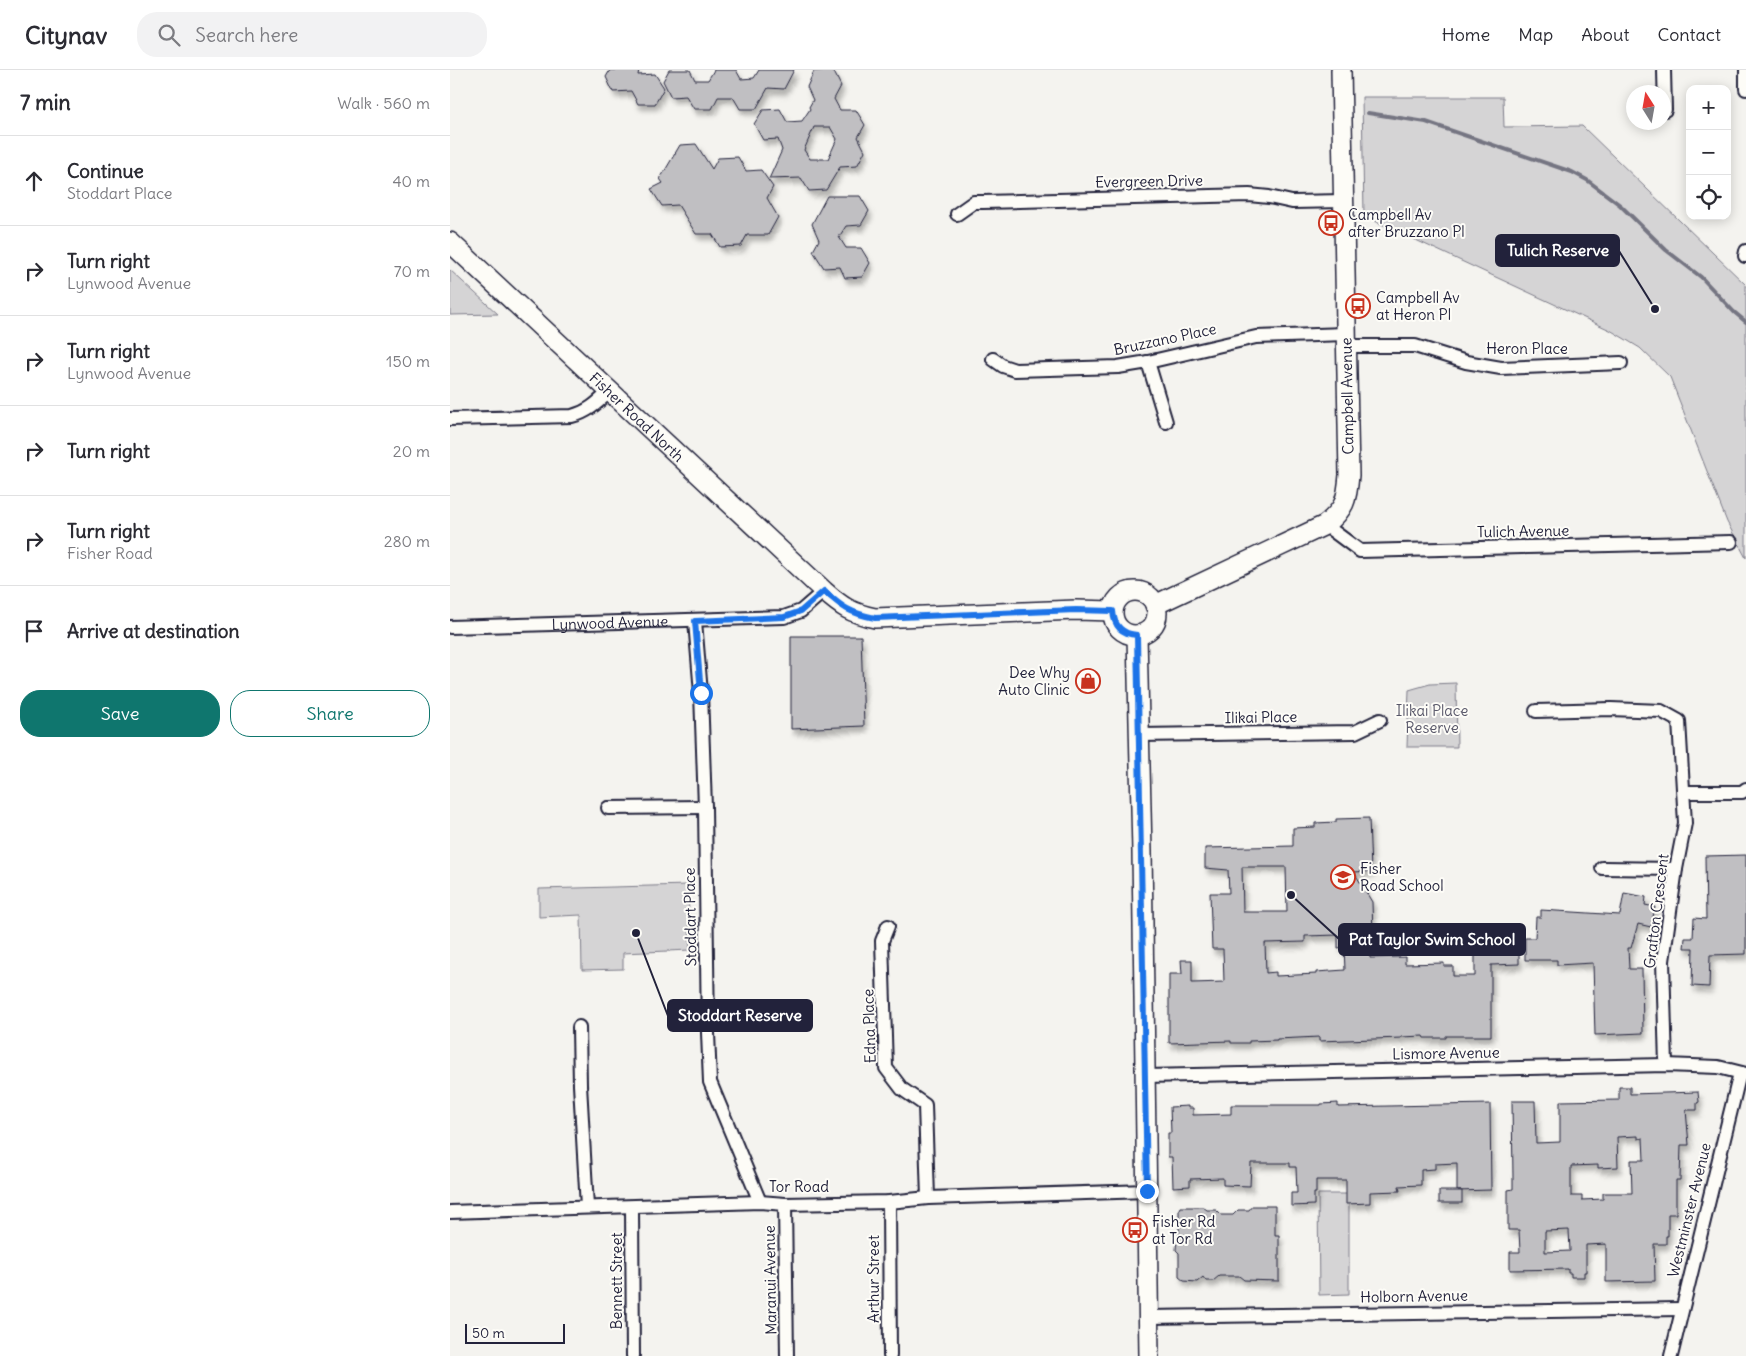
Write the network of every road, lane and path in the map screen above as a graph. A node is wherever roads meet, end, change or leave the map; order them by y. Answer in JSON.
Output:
{"nodes":[{"id":1,"x":1341,"y":70,"type":"edge"},
{"id":2,"x":1664,"y":70,"type":"edge"},
{"id":3,"x":1746,"y":70,"type":"edge"},
{"id":4,"x":1664,"y":85,"type":"edge"},
{"id":5,"x":1746,"y":89,"type":"edge"},
{"id":6,"x":1344,"y":201,"type":"junction"},
{"id":7,"x":957,"y":214,"type":"dead end"},
{"id":8,"x":450,"y":242,"type":"edge"},
{"id":9,"x":1346,"y":340,"type":"junction"},
{"id":10,"x":992,"y":359,"type":"dead end"},
{"id":11,"x":1148,"y":362,"type":"junction"},
{"id":12,"x":1621,"y":363,"type":"dead end"},
{"id":13,"x":610,"y":392,"type":"junction"},
{"id":14,"x":450,"y":419,"type":"edge"},
{"id":15,"x":1166,"y":422,"type":"dead end"},
{"id":16,"x":1325,"y":524,"type":"junction"},
{"id":17,"x":1731,"y":542,"type":"dead end"},
{"id":18,"x":824,"y":591,"type":"junction"},
{"id":19,"x":1155,"y":605,"type":"junction"},
{"id":20,"x":1113,"y":611,"type":"junction"},
{"id":21,"x":695,"y":621,"type":"junction"},
{"id":22,"x":450,"y":627,"type":"edge"},
{"id":23,"x":1137,"y":635,"type":"junction"},
{"id":24,"x":1536,"y":711,"type":"dead end"},
{"id":25,"x":1380,"y":720,"type":"dead end"},
{"id":26,"x":1139,"y":735,"type":"junction"},
{"id":27,"x":1746,"y":789,"type":"edge"},
{"id":28,"x":1684,"y":792,"type":"junction"},
{"id":29,"x":705,"y":807,"type":"junction"},
{"id":30,"x":608,"y":808,"type":"dead end"},
{"id":31,"x":1602,"y":868,"type":"dead end"},
{"id":32,"x":1676,"y":869,"type":"junction"},
{"id":33,"x":888,"y":926,"type":"dead end"},
{"id":34,"x":579,"y":1027,"type":"dead end"},
{"id":35,"x":1666,"y":1065,"type":"junction"},
{"id":36,"x":1743,"y":1073,"type":"edge"},
{"id":37,"x":1145,"y":1076,"type":"junction"},
{"id":38,"x":1147,"y":1191,"type":"junction"},
{"id":39,"x":928,"y":1198,"type":"junction"},
{"id":40,"x":760,"y":1202,"type":"junction"},
{"id":41,"x":889,"y":1202,"type":"junction"},
{"id":42,"x":785,"y":1204,"type":"junction"},
{"id":43,"x":587,"y":1207,"type":"junction"},
{"id":44,"x":632,"y":1207,"type":"junction"},
{"id":45,"x":450,"y":1212,"type":"edge"},
{"id":46,"x":1681,"y":1309,"type":"junction"},
{"id":47,"x":1148,"y":1317,"type":"junction"},
{"id":48,"x":633,"y":1356,"type":"edge"},
{"id":49,"x":787,"y":1356,"type":"edge"},
{"id":50,"x":890,"y":1356,"type":"edge"},
{"id":51,"x":1149,"y":1356,"type":"edge"},
{"id":52,"x":1670,"y":1356,"type":"edge"}],
"edges":[{"from":1,"to":6,"type":"main road","name":"Campbell Avenue"},
{"from":2,"to":4,"type":"street"},
{"from":3,"to":5,"type":"street"},
{"from":6,"to":7,"type":"street","name":"Evergreen Drive"},
{"from":6,"to":9,"type":"main road","name":"Campbell Avenue"},
{"from":8,"to":13,"type":"main road","name":"Fisher Road North"},
{"from":9,"to":11,"type":"street","name":"Bruzzano Place"},
{"from":9,"to":12,"type":"street","name":"Heron Place"},
{"from":9,"to":16,"type":"main road","name":"Campbell Avenue"},
{"from":10,"to":11,"type":"street","name":"Bruzzano Place"},
{"from":11,"to":15,"type":"street"},
{"from":13,"to":14,"type":"street"},
{"from":13,"to":18,"type":"main road","name":"Fisher Road North"},
{"from":16,"to":17,"type":"street","name":"Tulich Avenue"},
{"from":16,"to":19,"type":"main road","name":"Campbell Avenue"},
{"from":18,"to":20,"type":"main road"},
{"from":18,"to":21,"type":"street","name":"Lynwood Avenue"},
{"from":19,"to":20,"type":"main road"},
{"from":19,"to":23,"type":"main road"},
{"from":20,"to":23,"type":"main road"},
{"from":21,"to":22,"type":"street","name":"Lynwood Avenue"},
{"from":21,"to":29,"type":"street","name":"Stoddart Place"},
{"from":23,"to":26,"type":"main road"},
{"from":24,"to":28,"type":"street","name":"Grafton Crescent"},
{"from":25,"to":26,"type":"street","name":"Ilikai Place"},
{"from":26,"to":37,"type":"main road"},
{"from":27,"to":28,"type":"street"},
{"from":28,"to":32,"type":"street","name":"Grafton Crescent"},
{"from":29,"to":30,"type":"street"},
{"from":29,"to":40,"type":"street","name":"Stoddart Place"},
{"from":31,"to":32,"type":"street"},
{"from":32,"to":35,"type":"street","name":"Grafton Crescent"},
{"from":33,"to":39,"type":"street","name":"Edna Place"},
{"from":34,"to":43,"type":"street"},
{"from":35,"to":36,"type":"street","name":"Lismore Avenue"},
{"from":35,"to":37,"type":"street","name":"Lismore Avenue"},
{"from":36,"to":46,"type":"street","name":"Westminster Avenue"},
{"from":37,"to":38,"type":"main road"},
{"from":38,"to":39,"type":"street","name":"Tor Road"},
{"from":38,"to":47,"type":"main road"},
{"from":39,"to":41,"type":"street","name":"Tor Road"},
{"from":40,"to":42,"type":"street","name":"Tor Road"},
{"from":40,"to":44,"type":"street","name":"Tor Road"},
{"from":41,"to":42,"type":"street","name":"Tor Road"},
{"from":41,"to":50,"type":"street","name":"Arthur Street"},
{"from":42,"to":49,"type":"street","name":"Maranui Avenue"},
{"from":43,"to":44,"type":"street","name":"Tor Road"},
{"from":43,"to":45,"type":"street","name":"Tor Road"},
{"from":44,"to":48,"type":"street","name":"Bennett Street"},
{"from":46,"to":47,"type":"street","name":"Holborn Avenue"},
{"from":46,"to":52,"type":"street","name":"Westminster Avenue"},
{"from":47,"to":51,"type":"main road"}]}
